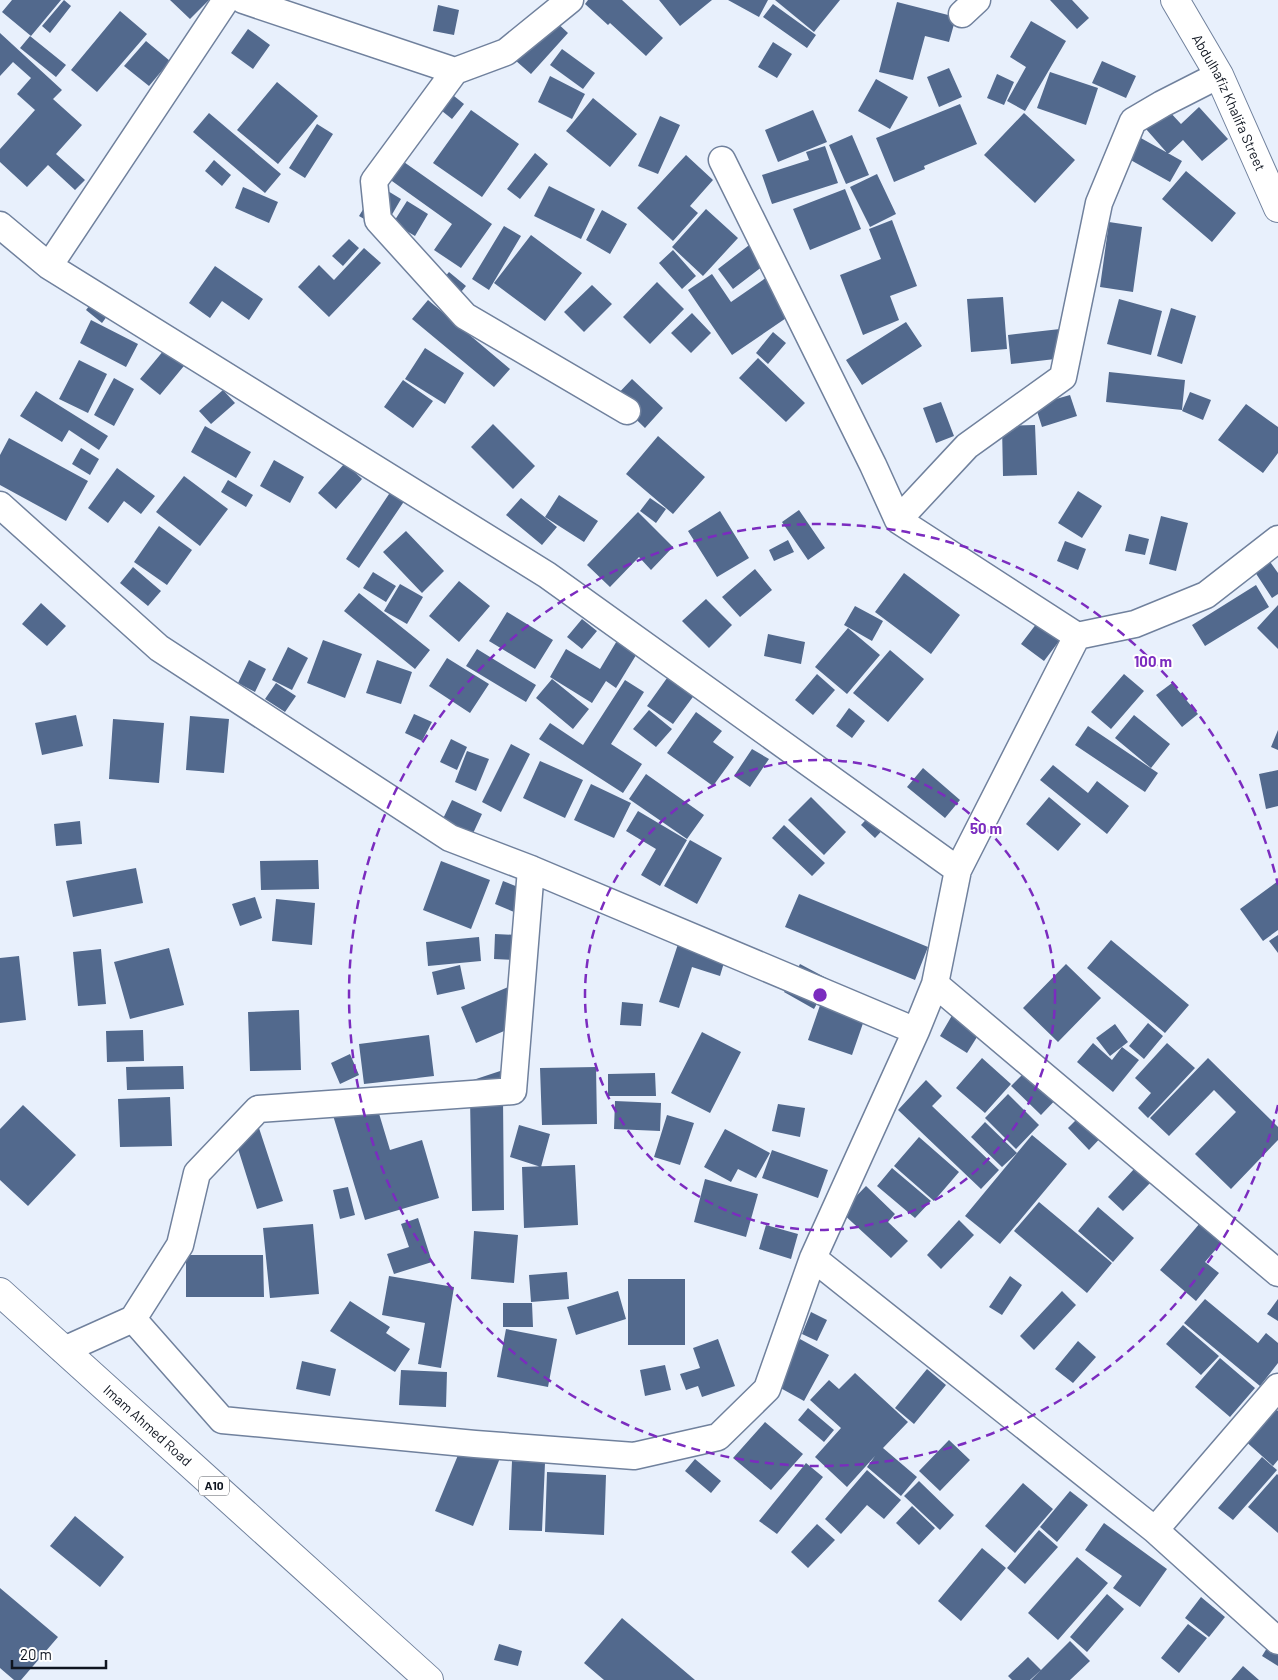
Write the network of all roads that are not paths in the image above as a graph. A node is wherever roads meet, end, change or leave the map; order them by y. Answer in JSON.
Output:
{"nodes":[{"id":1,"x":226,"y":0,"type":"edge"},
{"id":2,"x":243,"y":0,"type":"edge"},
{"id":3,"x":570,"y":0,"type":"edge"},
{"id":4,"x":1175,"y":0,"type":"edge"},
{"id":5,"x":454,"y":72,"type":"junction"},
{"id":6,"x":1219,"y":76,"type":"junction"},
{"id":7,"x":722,"y":160,"type":"dead end"},
{"id":8,"x":1278,"y":208,"type":"edge"},
{"id":9,"x":0,"y":225,"type":"edge"},
{"id":10,"x":49,"y":266,"type":"junction"},
{"id":11,"x":627,"y":410,"type":"dead end"},
{"id":12,"x":0,"y":505,"type":"edge"},
{"id":13,"x":898,"y":520,"type":"junction"},
{"id":14,"x":1278,"y":539,"type":"edge"},
{"id":15,"x":1077,"y":636,"type":"junction"},
{"id":16,"x":531,"y":869,"type":"junction"},
{"id":17,"x":958,"y":870,"type":"junction"},
{"id":18,"x":935,"y":984,"type":"junction"},
{"id":19,"x":916,"y":1031,"type":"junction"},
{"id":20,"x":813,"y":1258,"type":"junction"},
{"id":21,"x":1278,"y":1273,"type":"edge"},
{"id":22,"x":0,"y":1292,"type":"edge"},
{"id":23,"x":133,"y":1319,"type":"junction"},
{"id":24,"x":64,"y":1350,"type":"junction"},
{"id":25,"x":1278,"y":1387,"type":"edge"},
{"id":26,"x":1155,"y":1530,"type":"junction"},
{"id":27,"x":1278,"y":1642,"type":"edge"},
{"id":28,"x":429,"y":1680,"type":"edge"}],
"edges":[{"from":1,"to":10,"type":"street"},
{"from":2,"to":5,"type":"street"},
{"from":3,"to":5,"type":"street"},
{"from":4,"to":6,"type":"main road","name":"Abdulhafiz Khalifa Street"},
{"from":5,"to":11,"type":"street"},
{"from":6,"to":8,"type":"main road","name":"Abdulhafiz Khalifa Street"},
{"from":6,"to":13,"type":"street"},
{"from":7,"to":13,"type":"street"},
{"from":9,"to":10,"type":"street"},
{"from":10,"to":17,"type":"street"},
{"from":12,"to":16,"type":"street"},
{"from":13,"to":15,"type":"street"},
{"from":14,"to":15,"type":"street"},
{"from":15,"to":17,"type":"street"},
{"from":16,"to":19,"type":"street"},
{"from":16,"to":23,"type":"street"},
{"from":17,"to":18,"type":"street"},
{"from":18,"to":19,"type":"street"},
{"from":18,"to":21,"type":"street"},
{"from":19,"to":20,"type":"street"},
{"from":20,"to":23,"type":"street"},
{"from":20,"to":26,"type":"street"},
{"from":22,"to":24,"type":"main road","name":"Imam Ahmed Road","number":"A10"},
{"from":23,"to":24,"type":"street"},
{"from":24,"to":28,"type":"main road","name":"Imam Ahmed Road","number":"A10"},
{"from":25,"to":26,"type":"street"},
{"from":26,"to":27,"type":"street"}]}
